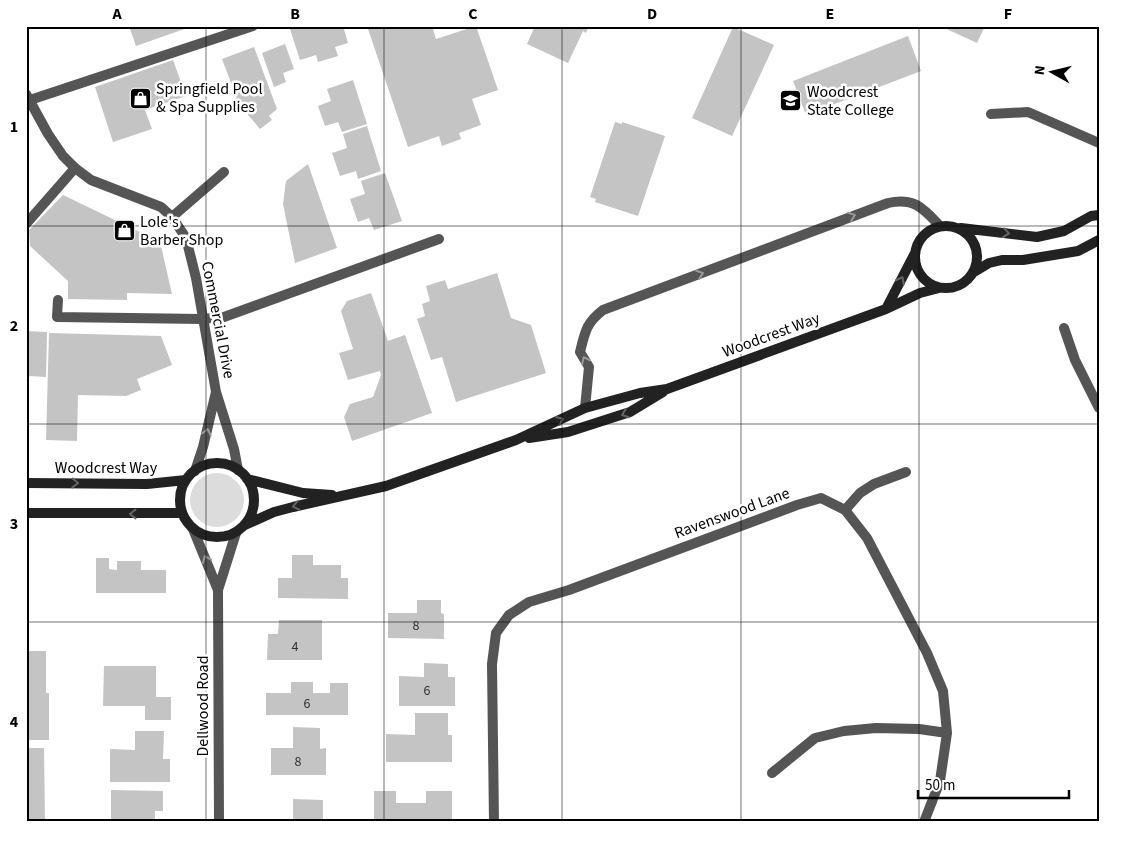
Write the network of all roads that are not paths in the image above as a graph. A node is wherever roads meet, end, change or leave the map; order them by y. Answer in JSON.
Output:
{"nodes":[{"id":1,"x":253,"y":26,"type":"edge"},
{"id":2,"x":28,"y":97,"type":"edge"},
{"id":3,"x":991,"y":114,"type":"dead end"},
{"id":4,"x":1099,"y":143,"type":"edge"},
{"id":5,"x":75,"y":168,"type":"junction"},
{"id":6,"x":224,"y":172,"type":"dead end"},
{"id":7,"x":1099,"y":215,"type":"edge"},
{"id":8,"x":172,"y":216,"type":"junction"},
{"id":9,"x":26,"y":224,"type":"edge"},
{"id":10,"x":940,"y":226,"type":"junction"},
{"id":11,"x":957,"y":227,"type":"junction"},
{"id":12,"x":440,"y":239,"type":"dead end"},
{"id":13,"x":1099,"y":240,"type":"edge"},
{"id":14,"x":915,"y":252,"type":"junction"},
{"id":15,"x":974,"y":272,"type":"junction"},
{"id":16,"x":939,"y":288,"type":"junction"},
{"id":17,"x":58,"y":300,"type":"dead end"},
{"id":18,"x":886,"y":309,"type":"junction"},
{"id":19,"x":202,"y":319,"type":"junction"},
{"id":20,"x":1064,"y":328,"type":"dead end"},
{"id":21,"x":667,"y":389,"type":"junction"},
{"id":22,"x":216,"y":392,"type":"junction"},
{"id":23,"x":585,"y":408,"type":"junction"},
{"id":24,"x":1099,"y":408,"type":"edge"},
{"id":25,"x":516,"y":440,"type":"junction"},
{"id":26,"x":195,"y":470,"type":"junction"},
{"id":27,"x":238,"y":470,"type":"junction"},
{"id":28,"x":906,"y":472,"type":"dead end"},
{"id":29,"x":247,"y":478,"type":"junction"},
{"id":30,"x":186,"y":480,"type":"junction"},
{"id":31,"x":26,"y":483,"type":"edge"},
{"id":32,"x":344,"y":496,"type":"junction"},
{"id":33,"x":845,"y":510,"type":"junction"},
{"id":34,"x":26,"y":513,"type":"edge"},
{"id":35,"x":182,"y":513,"type":"junction"},
{"id":36,"x":245,"y":525,"type":"junction"},
{"id":37,"x":193,"y":529,"type":"junction"},
{"id":38,"x":236,"y":533,"type":"junction"},
{"id":39,"x":218,"y":590,"type":"junction"},
{"id":40,"x":947,"y":733,"type":"junction"},
{"id":41,"x":772,"y":773,"type":"dead end"},
{"id":42,"x":219,"y":822,"type":"edge"},
{"id":43,"x":494,"y":822,"type":"edge"},
{"id":44,"x":924,"y":822,"type":"edge"}],
"edges":[{"from":1,"to":2,"type":"street"},
{"from":2,"to":5,"type":"street","name":"Commercial Drive"},
{"from":3,"to":4,"type":"street"},
{"from":5,"to":8,"type":"street","name":"Commercial Drive"},
{"from":5,"to":9,"type":"street"},
{"from":6,"to":8,"type":"street"},
{"from":11,"to":7,"type":"street","one_way":true},
{"from":8,"to":19,"type":"street","name":"Commercial Drive"},
{"from":10,"to":11,"type":"street"},
{"from":10,"to":14,"type":"street"},
{"from":23,"to":10,"type":"street","one_way":true},
{"from":11,"to":15,"type":"street"},
{"from":12,"to":19,"type":"street"},
{"from":13,"to":15,"type":"street"},
{"from":14,"to":16,"type":"street"},
{"from":18,"to":14,"type":"street","one_way":true},
{"from":15,"to":16,"type":"street"},
{"from":16,"to":18,"type":"street","name":"Woodcrest Way"},
{"from":17,"to":19,"type":"street"},
{"from":18,"to":21,"type":"street","name":"Woodcrest Way"},
{"from":19,"to":22,"type":"street","name":"Commercial Drive"},
{"from":20,"to":24,"type":"street"},
{"from":21,"to":23,"type":"street","name":"Woodcrest Way"},
{"from":21,"to":25,"type":"street","name":"Woodcrest Way","one_way":true},
{"from":26,"to":22,"type":"street","name":"Commercial Drive","one_way":true},
{"from":22,"to":27,"type":"street","name":"Commercial Drive"},
{"from":25,"to":23,"type":"street","name":"Woodcrest Way","one_way":true},
{"from":25,"to":32,"type":"street","name":"Woodcrest Way"},
{"from":26,"to":27,"type":"street"},
{"from":26,"to":30,"type":"street"},
{"from":27,"to":29,"type":"street"},
{"from":28,"to":33,"type":"street"},
{"from":29,"to":32,"type":"street","name":"Woodcrest Way"},
{"from":29,"to":36,"type":"street"},
{"from":31,"to":30,"type":"street","name":"Woodcrest Way","one_way":true},
{"from":30,"to":35,"type":"street"},
{"from":32,"to":36,"type":"street","name":"Woodcrest Way","one_way":true},
{"from":33,"to":40,"type":"street","name":"Ravenswood Lane"},
{"from":33,"to":43,"type":"street","name":"Ravenswood Lane"},
{"from":35,"to":34,"type":"street","one_way":true},
{"from":35,"to":37,"type":"street"},
{"from":36,"to":38,"type":"street"},
{"from":37,"to":38,"type":"street"},
{"from":39,"to":37,"type":"street","name":"Dellwood Road","one_way":true},
{"from":38,"to":39,"type":"street","name":"Dellwood Road"},
{"from":39,"to":42,"type":"street","name":"Dellwood Road"},
{"from":40,"to":41,"type":"street"},
{"from":40,"to":44,"type":"street","name":"Ravenswood Lane"}]}
